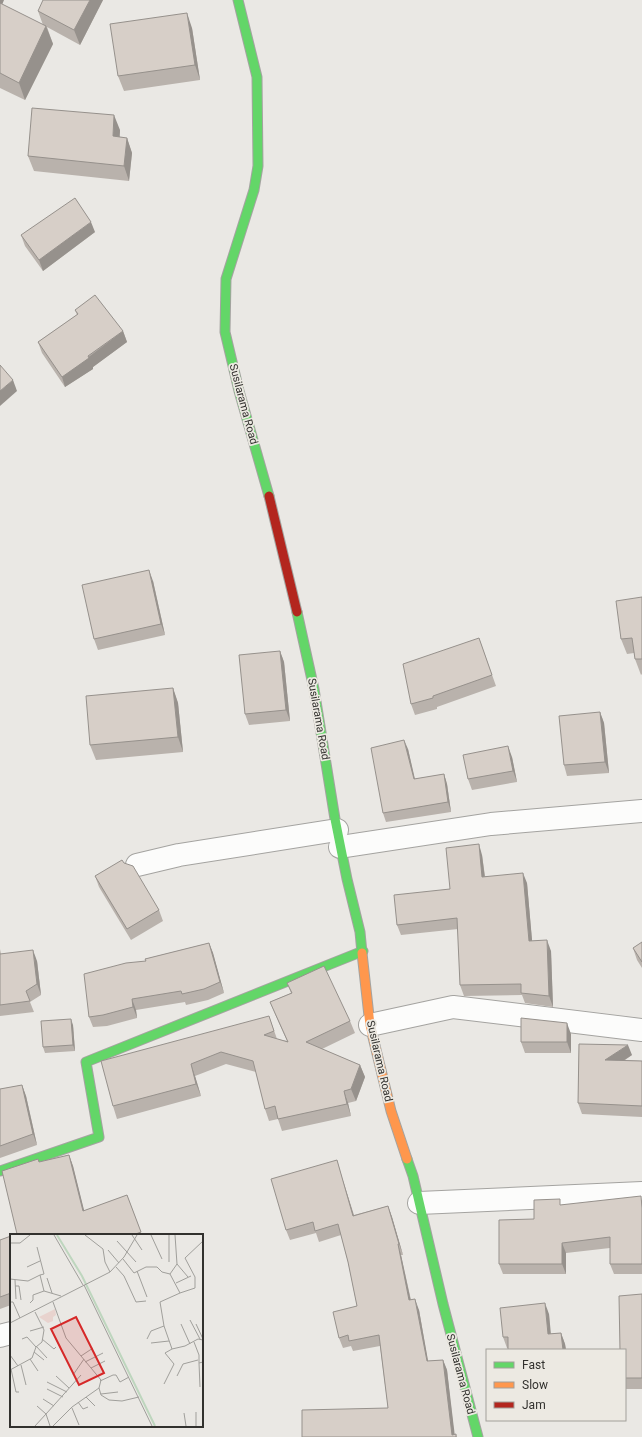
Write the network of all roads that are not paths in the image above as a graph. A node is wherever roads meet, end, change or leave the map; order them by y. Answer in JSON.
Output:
{"nodes":[{"id":1,"x":238,"y":0,"type":"edge"},
{"id":2,"x":642,"y":811,"type":"edge"},
{"id":3,"x":339,"y":838,"type":"junction"},
{"id":4,"x":137,"y":865,"type":"dead end"},
{"id":5,"x":363,"y":951,"type":"junction"},
{"id":6,"x":370,"y":1025,"type":"junction"},
{"id":7,"x":642,"y":1030,"type":"edge"},
{"id":8,"x":0,"y":1171,"type":"edge"},
{"id":9,"x":642,"y":1193,"type":"edge"},
{"id":10,"x":419,"y":1203,"type":"junction"},
{"id":11,"x":10,"y":1333,"type":"edge"},
{"id":12,"x":0,"y":1336,"type":"edge"},
{"id":13,"x":478,"y":1437,"type":"edge"}],
"edges":[{"from":1,"to":3,"type":"street","name":"Susilarama Road"},
{"from":2,"to":3,"type":"street"},
{"from":3,"to":4,"type":"street"},
{"from":3,"to":5,"type":"street","name":"Susilarama Road"},
{"from":5,"to":6,"type":"street","name":"Susilarama Road"},
{"from":5,"to":8,"type":"street"},
{"from":6,"to":7,"type":"street"},
{"from":6,"to":10,"type":"street","name":"Susilarama Road"},
{"from":9,"to":10,"type":"street"},
{"from":10,"to":13,"type":"street","name":"Susilarama Road"},
{"from":11,"to":12,"type":"street"}]}
